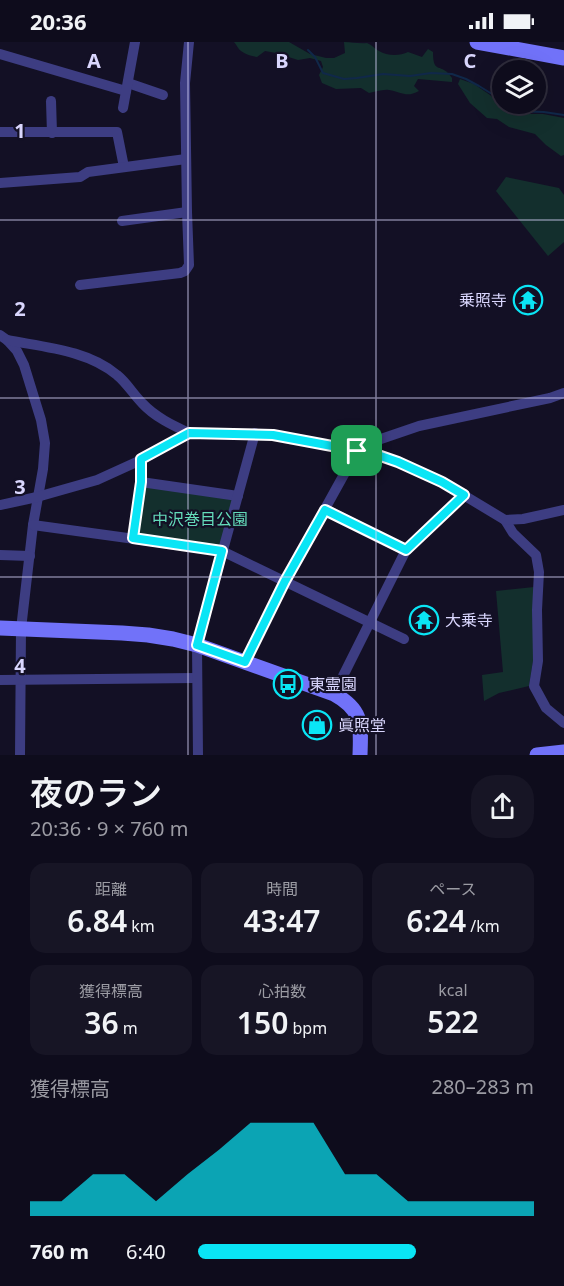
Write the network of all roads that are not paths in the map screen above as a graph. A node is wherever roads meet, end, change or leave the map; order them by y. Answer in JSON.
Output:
{"nodes":[{"id":1,"x":135,"y":42,"type":"edge"},
{"id":2,"x":189,"y":42,"type":"edge"},
{"id":3,"x":477,"y":42,"type":"edge"},
{"id":4,"x":0,"y":54,"type":"edge"},
{"id":5,"x":564,"y":58,"type":"edge"},
{"id":6,"x":127,"y":87,"type":"junction"},
{"id":7,"x":163,"y":95,"type":"dead end"},
{"id":8,"x":51,"y":101,"type":"dead end"},
{"id":9,"x":123,"y":108,"type":"dead end"},
{"id":10,"x":0,"y":132,"type":"edge"},
{"id":11,"x":52,"y":133,"type":"junction"},
{"id":12,"x":186,"y":159,"type":"junction"},
{"id":13,"x":124,"y":167,"type":"junction"},
{"id":14,"x":0,"y":183,"type":"edge"},
{"id":15,"x":187,"y":212,"type":"junction"},
{"id":16,"x":122,"y":221,"type":"dead end"},
{"id":17,"x":80,"y":285,"type":"dead end"},
{"id":18,"x":3,"y":337,"type":"edge"},
{"id":19,"x":564,"y":393,"type":"edge"},
{"id":20,"x":189,"y":433,"type":"junction"},
{"id":21,"x":255,"y":434,"type":"junction"},
{"id":22,"x":357,"y":451,"type":"junction"},
{"id":23,"x":141,"y":459,"type":"junction"},
{"id":24,"x":141,"y":482,"type":"junction"},
{"id":25,"x":464,"y":495,"type":"junction"},
{"id":26,"x":238,"y":496,"type":"junction"},
{"id":27,"x":37,"y":497,"type":"junction"},
{"id":28,"x":0,"y":505,"type":"edge"},
{"id":29,"x":325,"y":510,"type":"junction"},
{"id":30,"x":564,"y":510,"type":"edge"},
{"id":31,"x":505,"y":520,"type":"junction"},
{"id":32,"x":33,"y":525,"type":"junction"},
{"id":33,"x":133,"y":538,"type":"junction"},
{"id":34,"x":406,"y":550,"type":"junction"},
{"id":35,"x":222,"y":551,"type":"junction"},
{"id":36,"x":0,"y":555,"type":"edge"},
{"id":37,"x":30,"y":556,"type":"junction"},
{"id":38,"x":285,"y":581,"type":"junction"},
{"id":39,"x":369,"y":623,"type":"junction"},
{"id":40,"x":0,"y":627,"type":"edge"},
{"id":41,"x":21,"y":629,"type":"junction"},
{"id":42,"x":404,"y":639,"type":"dead end"},
{"id":43,"x":197,"y":645,"type":"junction"},
{"id":44,"x":245,"y":662,"type":"junction"},
{"id":45,"x":196,"y":678,"type":"junction"},
{"id":46,"x":0,"y":680,"type":"edge"},
{"id":47,"x":21,"y":680,"type":"junction"},
{"id":48,"x":334,"y":694,"type":"junction"},
{"id":49,"x":564,"y":723,"type":"edge"},
{"id":50,"x":564,"y":752,"type":"edge"},
{"id":51,"x":20,"y":755,"type":"edge"},
{"id":52,"x":198,"y":755,"type":"edge"},
{"id":53,"x":360,"y":755,"type":"edge"},
{"id":54,"x":537,"y":755,"type":"edge"}],
"edges":[{"from":1,"to":6,"type":"street"},
{"from":2,"to":12,"type":"street"},
{"from":3,"to":5,"type":"street"},
{"from":4,"to":6,"type":"street"},
{"from":6,"to":7,"type":"street"},
{"from":6,"to":9,"type":"street"},
{"from":8,"to":11,"type":"street"},
{"from":10,"to":11,"type":"street"},
{"from":11,"to":13,"type":"street"},
{"from":12,"to":13,"type":"street"},
{"from":12,"to":15,"type":"street"},
{"from":13,"to":14,"type":"street"},
{"from":15,"to":16,"type":"street"},
{"from":15,"to":17,"type":"street"},
{"from":18,"to":20,"type":"street"},
{"from":18,"to":27,"type":"street"},
{"from":19,"to":22,"type":"street"},
{"from":20,"to":21,"type":"street"},
{"from":20,"to":23,"type":"street"},
{"from":21,"to":22,"type":"street"},
{"from":21,"to":26,"type":"street"},
{"from":22,"to":25,"type":"street"},
{"from":22,"to":29,"type":"street"},
{"from":23,"to":24,"type":"street"},
{"from":23,"to":27,"type":"street"},
{"from":24,"to":26,"type":"street"},
{"from":24,"to":33,"type":"street"},
{"from":25,"to":31,"type":"street"},
{"from":25,"to":34,"type":"street"},
{"from":26,"to":35,"type":"street"},
{"from":27,"to":28,"type":"street"},
{"from":27,"to":32,"type":"street"},
{"from":29,"to":34,"type":"street"},
{"from":29,"to":38,"type":"street"},
{"from":30,"to":31,"type":"street"},
{"from":31,"to":49,"type":"street"},
{"from":32,"to":33,"type":"street"},
{"from":32,"to":37,"type":"street"},
{"from":33,"to":35,"type":"street"},
{"from":34,"to":39,"type":"street"},
{"from":35,"to":38,"type":"street"},
{"from":35,"to":43,"type":"street"},
{"from":36,"to":37,"type":"street"},
{"from":37,"to":41,"type":"street"},
{"from":38,"to":39,"type":"street"},
{"from":38,"to":44,"type":"street"},
{"from":39,"to":42,"type":"street"},
{"from":39,"to":48,"type":"street"},
{"from":40,"to":41,"type":"street"},
{"from":41,"to":43,"type":"street"},
{"from":41,"to":47,"type":"street"},
{"from":43,"to":44,"type":"street"},
{"from":43,"to":45,"type":"street"},
{"from":44,"to":48,"type":"street"},
{"from":45,"to":47,"type":"street"},
{"from":45,"to":52,"type":"street"},
{"from":46,"to":47,"type":"street"},
{"from":47,"to":51,"type":"street"},
{"from":48,"to":53,"type":"street"},
{"from":50,"to":54,"type":"street"}]}
